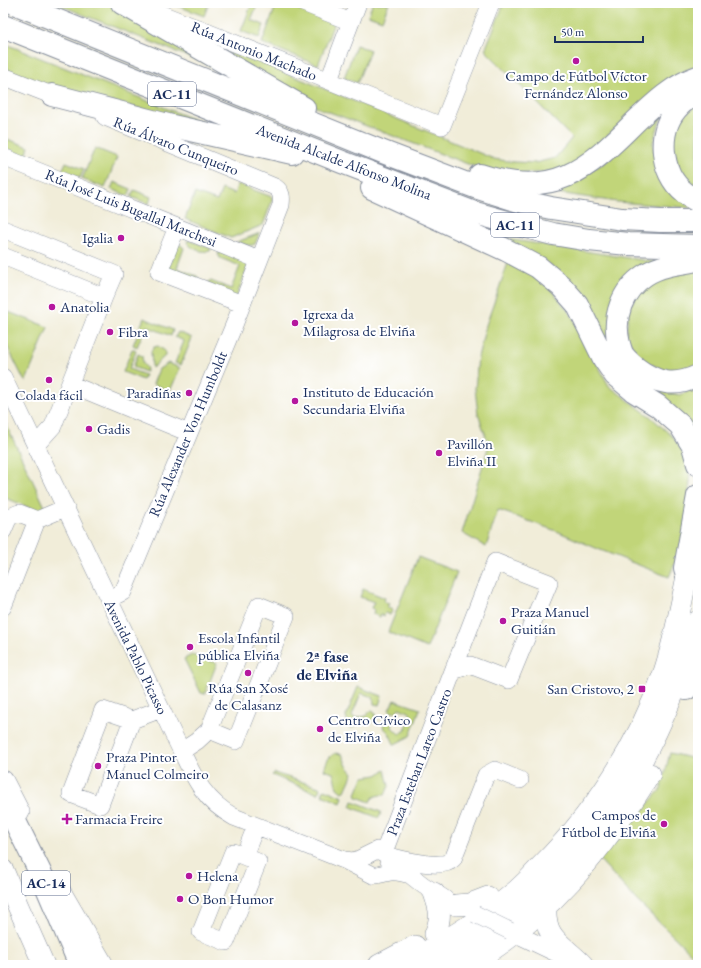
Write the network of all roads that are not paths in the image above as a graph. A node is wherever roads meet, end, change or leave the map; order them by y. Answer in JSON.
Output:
{"nodes":[{"id":1,"x":14,"y":3,"type":"edge"},
{"id":2,"x":122,"y":3,"type":"edge"},
{"id":3,"x":135,"y":3,"type":"edge"},
{"id":4,"x":303,"y":3,"type":"edge"},
{"id":5,"x":358,"y":3,"type":"edge"},
{"id":6,"x":491,"y":3,"type":"edge"},
{"id":7,"x":351,"y":22,"type":"junction"},
{"id":8,"x":3,"y":26,"type":"edge"},
{"id":9,"x":3,"y":76,"type":"edge"},
{"id":10,"x":698,"y":77,"type":"edge"},
{"id":11,"x":329,"y":80,"type":"junction"},
{"id":12,"x":698,"y":94,"type":"edge"},
{"id":13,"x":52,"y":95,"type":"junction"},
{"id":14,"x":296,"y":103,"type":"junction"},
{"id":15,"x":350,"y":138,"type":"junction"},
{"id":16,"x":278,"y":150,"type":"junction"},
{"id":17,"x":383,"y":152,"type":"junction"},
{"id":18,"x":3,"y":157,"type":"edge"},
{"id":19,"x":433,"y":159,"type":"junction"},
{"id":20,"x":342,"y":162,"type":"junction"},
{"id":21,"x":375,"y":175,"type":"junction"},
{"id":22,"x":698,"y":201,"type":"edge"},
{"id":23,"x":414,"y":207,"type":"junction"},
{"id":24,"x":698,"y":221,"type":"edge"},
{"id":25,"x":177,"y":226,"type":"junction"},
{"id":26,"x":3,"y":229,"type":"edge"},
{"id":27,"x":698,"y":246,"type":"edge"},
{"id":28,"x":3,"y":256,"type":"edge"},
{"id":29,"x":259,"y":260,"type":"junction"},
{"id":30,"x":698,"y":260,"type":"edge"},
{"id":31,"x":104,"y":297,"type":"junction"},
{"id":32,"x":242,"y":304,"type":"junction"},
{"id":33,"x":698,"y":376,"type":"edge"},
{"id":34,"x":3,"y":377,"type":"edge"},
{"id":35,"x":70,"y":384,"type":"junction"},
{"id":36,"x":189,"y":433,"type":"junction"},
{"id":37,"x":36,"y":446,"type":"junction"},
{"id":38,"x":698,"y":464,"type":"edge"},
{"id":39,"x":698,"y":496,"type":"edge"},
{"id":40,"x":65,"y":508,"type":"junction"},
{"id":41,"x":37,"y":520,"type":"junction"},
{"id":42,"x":698,"y":530,"type":"edge"},
{"id":43,"x":3,"y":531,"type":"edge"},
{"id":44,"x":687,"y":575,"type":"junction"},
{"id":45,"x":109,"y":599,"type":"junction"},
{"id":46,"x":3,"y":607,"type":"edge"},
{"id":47,"x":698,"y":621,"type":"edge"},
{"id":48,"x":695,"y":649,"type":"edge"},
{"id":49,"x":461,"y":650,"type":"junction"},
{"id":50,"x":470,"y":665,"type":"junction"},
{"id":51,"x":453,"y":671,"type":"junction"},
{"id":52,"x":686,"y":689,"type":"joint"},
{"id":53,"x":161,"y":709,"type":"junction"},
{"id":54,"x":649,"y":711,"type":"junction"},
{"id":55,"x":132,"y":720,"type":"junction"},
{"id":56,"x":209,"y":730,"type":"junction"},
{"id":57,"x":182,"y":751,"type":"junction"},
{"id":58,"x":520,"y":780,"type":"dead end"},
{"id":59,"x":3,"y":781,"type":"edge"},
{"id":60,"x":5,"y":800,"type":"edge"},
{"id":61,"x":256,"y":826,"type":"junction"},
{"id":62,"x":3,"y":830,"type":"edge"},
{"id":63,"x":244,"y":856,"type":"junction"},
{"id":64,"x":344,"y":860,"type":"junction"},
{"id":65,"x":383,"y":862,"type":"junction"},
{"id":66,"x":433,"y":865,"type":"junction"},
{"id":67,"x":3,"y":870,"type":"edge"},
{"id":68,"x":428,"y":889,"type":"junction"},
{"id":69,"x":60,"y":891,"type":"junction"},
{"id":70,"x":18,"y":906,"type":"junction"},
{"id":71,"x":546,"y":906,"type":"junction"},
{"id":72,"x":467,"y":910,"type":"junction"},
{"id":73,"x":435,"y":934,"type":"junction"},
{"id":74,"x":520,"y":938,"type":"junction"},
{"id":75,"x":32,"y":965,"type":"edge"},
{"id":76,"x":44,"y":965,"type":"edge"},
{"id":77,"x":64,"y":965,"type":"edge"},
{"id":78,"x":80,"y":965,"type":"edge"},
{"id":79,"x":90,"y":965,"type":"edge"},
{"id":80,"x":103,"y":965,"type":"edge"},
{"id":81,"x":379,"y":965,"type":"edge"},
{"id":82,"x":404,"y":965,"type":"edge"},
{"id":83,"x":438,"y":965,"type":"edge"},
{"id":84,"x":468,"y":965,"type":"edge"},
{"id":85,"x":565,"y":965,"type":"edge"},
{"id":86,"x":582,"y":965,"type":"edge"}],
"edges":[{"from":1,"to":15,"type":"highway","name":"Avenida Alcalde Alfonso Molina","number":"AC-11"},
{"from":2,"to":14,"type":"highway"},
{"from":3,"to":11,"type":"street","name":"Rúa Antonio Machado"},
{"from":4,"to":7,"type":"street"},
{"from":5,"to":7,"type":"street","name":"Rúa Antonio Machado"},
{"from":6,"to":11,"type":"street","name":"Rúa Antonio Machado"},
{"from":7,"to":11,"type":"street","name":"Rúa Antonio Machado"},
{"from":8,"to":20,"type":"highway","name":"Avenida Alcalde Alfonso Molina","number":"AC-11"},
{"from":9,"to":13,"type":"street","name":"Rúa Álvaro Cunqueiro"},
{"from":10,"to":19,"type":"highway"},
{"from":12,"to":22,"type":"highway"},
{"from":13,"to":16,"type":"highway"},
{"from":13,"to":29,"type":"street","name":"Rúa Álvaro Cunqueiro"},
{"from":14,"to":15,"type":"highway"},
{"from":14,"to":19,"type":"highway"},
{"from":15,"to":17,"type":"highway","name":"Avenida Alcalde Alfonso Molina","number":"AC-11"},
{"from":16,"to":20,"type":"highway"},
{"from":16,"to":23,"type":"highway"},
{"from":17,"to":19,"type":"highway"},
{"from":17,"to":24,"type":"highway","name":"Avenida Alcalde Alfonso Molina","number":"AC-11"},
{"from":18,"to":25,"type":"street","name":"Rúa José Luis Bugallal Marchesi"},
{"from":20,"to":21,"type":"highway","name":"Avenida Alcalde Alfonso Molina","number":"AC-11"},
{"from":21,"to":23,"type":"highway"},
{"from":21,"to":27,"type":"highway","name":"Avenida Alcalde Alfonso Molina","number":"AC-11"},
{"from":23,"to":38,"type":"highway"},
{"from":25,"to":29,"type":"street","name":"Rúa José Luis Bugallal Marchesi"},
{"from":25,"to":32,"type":"street"},
{"from":26,"to":31,"type":"street"},
{"from":28,"to":31,"type":"street"},
{"from":29,"to":32,"type":"street","name":"Rúa Alexander Von Humboldt"},
{"from":30,"to":33,"type":"highway"},
{"from":31,"to":35,"type":"street"},
{"from":32,"to":36,"type":"street","name":"Rúa Alexander Von Humboldt"},
{"from":34,"to":37,"type":"street","name":"Avenida Pablo Picasso"},
{"from":35,"to":36,"type":"street"},
{"from":35,"to":37,"type":"street"},
{"from":36,"to":45,"type":"street","name":"Rúa Alexander Von Humboldt"},
{"from":37,"to":40,"type":"street","name":"Avenida Pablo Picasso"},
{"from":39,"to":44,"type":"highway"},
{"from":40,"to":41,"type":"street"},
{"from":40,"to":45,"type":"street","name":"Avenida Pablo Picasso"},
{"from":41,"to":43,"type":"street"},
{"from":41,"to":46,"type":"street"},
{"from":42,"to":44,"type":"main road"},
{"from":44,"to":54,"type":"main road"},
{"from":45,"to":53,"type":"street","name":"Avenida Pablo Picasso"},
{"from":47,"to":48,"type":"main road"},
{"from":48,"to":52,"type":"highway"},
{"from":48,"to":83,"type":"main road"},
{"from":49,"to":50,"type":"street"},
{"from":49,"to":50,"type":"street"},
{"from":49,"to":51,"type":"street"},
{"from":50,"to":51,"type":"street"},
{"from":51,"to":65,"type":"street","name":"Praza Esteban Lareo Castro"},
{"from":52,"to":71,"type":"main road"},
{"from":53,"to":55,"type":"street"},
{"from":53,"to":57,"type":"street","name":"Avenida Pablo Picasso"},
{"from":54,"to":72,"type":"main road"},
{"from":54,"to":82,"type":"main road"},
{"from":55,"to":55,"type":"street"},
{"from":56,"to":56,"type":"street"},
{"from":56,"to":57,"type":"street"},
{"from":57,"to":61,"type":"street","name":"Avenida Pablo Picasso"},
{"from":58,"to":66,"type":"street"},
{"from":59,"to":69,"type":"main road"},
{"from":60,"to":78,"type":"highway","number":"AC-14"},
{"from":61,"to":63,"type":"street"},
{"from":61,"to":64,"type":"street","name":"Avenida Pablo Picasso"},
{"from":62,"to":77,"type":"highway","number":"AC-14"},
{"from":63,"to":63,"type":"street"},
{"from":64,"to":65,"type":"street","name":"Avenida Pablo Picasso"},
{"from":64,"to":65,"type":"street"},
{"from":65,"to":66,"type":"street"},
{"from":65,"to":68,"type":"street","name":"Avenida Pablo Picasso"},
{"from":66,"to":68,"type":"street"},
{"from":67,"to":70,"type":"main road"},
{"from":68,"to":72,"type":"street","name":"Avenida Pablo Picasso"},
{"from":68,"to":73,"type":"main road"},
{"from":69,"to":79,"type":"main road"},
{"from":69,"to":80,"type":"main road"},
{"from":70,"to":75,"type":"main road"},
{"from":70,"to":76,"type":"main road"},
{"from":71,"to":74,"type":"main road"},
{"from":71,"to":86,"type":"main road"},
{"from":72,"to":73,"type":"main road"},
{"from":72,"to":74,"type":"street","name":"Avenida Pablo Picasso","bridge":true},
{"from":73,"to":81,"type":"main road"},
{"from":74,"to":84,"type":"main road"},
{"from":74,"to":85,"type":"street"},
{"from":74,"to":86,"type":"street"}]}
